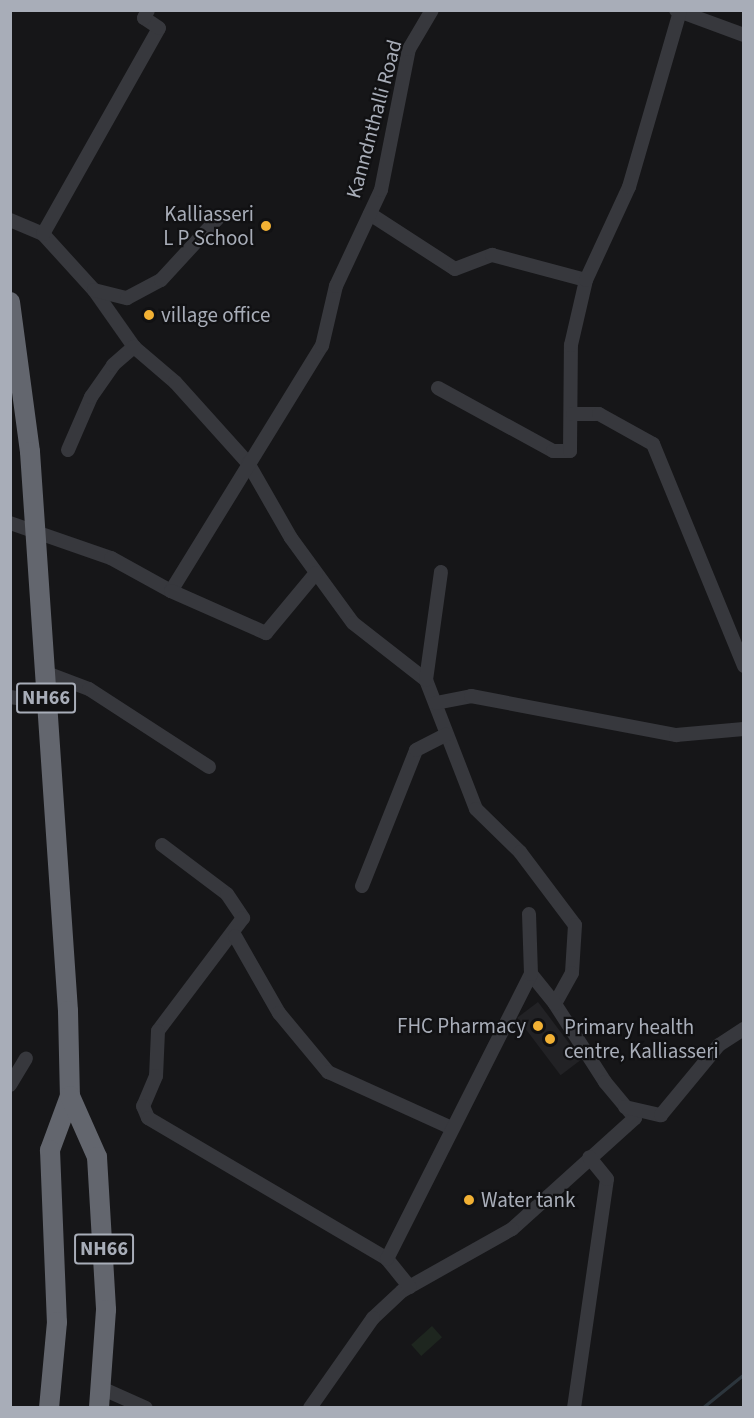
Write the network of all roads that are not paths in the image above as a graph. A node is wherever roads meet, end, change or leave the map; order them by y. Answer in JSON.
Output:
{"nodes":[{"id":1,"x":148,"y":10,"type":"edge"},
{"id":2,"x":432,"y":10,"type":"edge"},
{"id":3,"x":678,"y":11,"type":"edge"},
{"id":4,"x":744,"y":34,"type":"edge"},
{"id":5,"x":370,"y":214,"type":"junction"},
{"id":6,"x":218,"y":218,"type":"dead end"},
{"id":7,"x":10,"y":220,"type":"edge"},
{"id":8,"x":43,"y":234,"type":"junction"},
{"id":9,"x":586,"y":280,"type":"junction"},
{"id":10,"x":94,"y":290,"type":"junction"},
{"id":11,"x":10,"y":302,"type":"edge"},
{"id":12,"x":134,"y":347,"type":"junction"},
{"id":13,"x":438,"y":388,"type":"dead end"},
{"id":14,"x":573,"y":414,"type":"junction"},
{"id":15,"x":68,"y":450,"type":"dead end"},
{"id":16,"x":248,"y":462,"type":"junction"},
{"id":17,"x":10,"y":523,"type":"edge"},
{"id":18,"x":34,"y":531,"type":"junction"},
{"id":19,"x":441,"y":572,"type":"dead end"},
{"id":20,"x":316,"y":573,"type":"junction"},
{"id":21,"x":171,"y":591,"type":"junction"},
{"id":22,"x":744,"y":666,"type":"edge"},
{"id":23,"x":44,"y":672,"type":"junction"},
{"id":24,"x":426,"y":680,"type":"junction"},
{"id":25,"x":10,"y":697,"type":"edge"},
{"id":26,"x":46,"y":702,"type":"junction"},
{"id":27,"x":435,"y":703,"type":"junction"},
{"id":28,"x":744,"y":729,"type":"edge"},
{"id":29,"x":446,"y":735,"type":"junction"},
{"id":30,"x":209,"y":767,"type":"dead end"},
{"id":31,"x":162,"y":845,"type":"dead end"},
{"id":32,"x":362,"y":886,"type":"dead end"},
{"id":33,"x":529,"y":914,"type":"dead end"},
{"id":34,"x":235,"y":936,"type":"junction"},
{"id":35,"x":531,"y":974,"type":"junction"},
{"id":36,"x":555,"y":1004,"type":"junction"},
{"id":37,"x":744,"y":1029,"type":"edge"},
{"id":38,"x":26,"y":1058,"type":"dead end"},
{"id":39,"x":10,"y":1085,"type":"edge"},
{"id":40,"x":70,"y":1096,"type":"junction"},
{"id":41,"x":625,"y":1107,"type":"junction"},
{"id":42,"x":449,"y":1127,"type":"junction"},
{"id":43,"x":590,"y":1157,"type":"junction"},
{"id":44,"x":387,"y":1259,"type":"junction"},
{"id":45,"x":410,"y":1287,"type":"junction"},
{"id":46,"x":100,"y":1398,"type":"edge"},
{"id":47,"x":49,"y":1407,"type":"edge"},
{"id":48,"x":146,"y":1407,"type":"edge"},
{"id":49,"x":310,"y":1407,"type":"edge"},
{"id":50,"x":574,"y":1407,"type":"edge"}],
"edges":[{"from":1,"to":8,"type":"street"},
{"from":2,"to":5,"type":"street","name":"Kanndnthalli Road"},
{"from":3,"to":4,"type":"street"},
{"from":3,"to":9,"type":"street"},
{"from":5,"to":9,"type":"street"},
{"from":5,"to":16,"type":"street","name":"Kanndnthalli Road"},
{"from":6,"to":10,"type":"street"},
{"from":7,"to":8,"type":"street"},
{"from":8,"to":10,"type":"street"},
{"from":9,"to":14,"type":"street"},
{"from":10,"to":12,"type":"street"},
{"from":11,"to":18,"type":"highway","number":"NH66"},
{"from":12,"to":15,"type":"street"},
{"from":12,"to":16,"type":"street"},
{"from":13,"to":14,"type":"street"},
{"from":14,"to":22,"type":"street"},
{"from":16,"to":20,"type":"street"},
{"from":16,"to":21,"type":"street","name":"Kanndnthalli Road"},
{"from":17,"to":18,"type":"street"},
{"from":18,"to":21,"type":"street"},
{"from":18,"to":23,"type":"highway","number":"NH66"},
{"from":19,"to":24,"type":"street"},
{"from":20,"to":21,"type":"street"},
{"from":20,"to":24,"type":"street"},
{"from":23,"to":26,"type":"highway","number":"NH66"},
{"from":23,"to":30,"type":"street"},
{"from":24,"to":27,"type":"street"},
{"from":25,"to":26,"type":"street"},
{"from":26,"to":40,"type":"highway","number":"NH66"},
{"from":27,"to":28,"type":"street"},
{"from":27,"to":29,"type":"street"},
{"from":29,"to":32,"type":"street"},
{"from":29,"to":36,"type":"street"},
{"from":31,"to":34,"type":"street"},
{"from":33,"to":35,"type":"street"},
{"from":34,"to":42,"type":"street"},
{"from":34,"to":44,"type":"street"},
{"from":35,"to":36,"type":"street"},
{"from":35,"to":42,"type":"street"},
{"from":36,"to":41,"type":"street"},
{"from":37,"to":41,"type":"street"},
{"from":38,"to":39,"type":"street"},
{"from":40,"to":46,"type":"highway","number":"NH66"},
{"from":40,"to":47,"type":"highway","number":"NH66"},
{"from":41,"to":43,"type":"street"},
{"from":42,"to":44,"type":"street"},
{"from":43,"to":45,"type":"street"},
{"from":43,"to":50,"type":"street"},
{"from":44,"to":45,"type":"street"},
{"from":45,"to":49,"type":"street"},
{"from":46,"to":48,"type":"street"}]}
